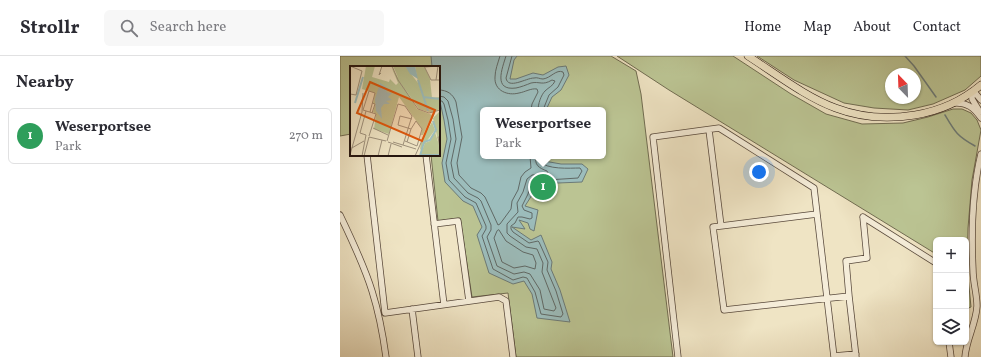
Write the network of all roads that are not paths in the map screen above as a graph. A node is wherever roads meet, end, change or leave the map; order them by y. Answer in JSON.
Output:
{"nodes":[{"id":1,"x":748,"y":56,"type":"edge"},
{"id":2,"x":981,"y":85,"type":"edge"},
{"id":3,"x":972,"y":93,"type":"junction"},
{"id":4,"x":981,"y":100,"type":"edge"},
{"id":5,"x":950,"y":104,"type":"junction"},
{"id":6,"x":981,"y":114,"type":"edge"},
{"id":7,"x":981,"y":118,"type":"edge"},
{"id":8,"x":709,"y":130,"type":"junction"},
{"id":9,"x":981,"y":154,"type":"edge"},
{"id":10,"x":367,"y":156,"type":"edge"},
{"id":11,"x":426,"y":156,"type":"edge"},
{"id":12,"x":818,"y":214,"type":"junction"},
{"id":13,"x":340,"y":215,"type":"edge"},
{"id":14,"x":434,"y":224,"type":"junction"},
{"id":15,"x":721,"y":226,"type":"junction"},
{"id":16,"x":933,"y":261,"type":"edge"},
{"id":17,"x":849,"y":296,"type":"junction"},
{"id":18,"x":828,"y":299,"type":"junction"},
{"id":19,"x":470,"y":301,"type":"junction"},
{"id":20,"x":444,"y":305,"type":"junction"},
{"id":21,"x":412,"y":309,"type":"junction"},
{"id":22,"x":949,"y":345,"type":"edge"},
{"id":23,"x":856,"y":356,"type":"edge"},
{"id":24,"x":386,"y":357,"type":"edge"},
{"id":25,"x":418,"y":357,"type":"edge"},
{"id":26,"x":513,"y":357,"type":"edge"},
{"id":27,"x":678,"y":357,"type":"edge"},
{"id":28,"x":834,"y":357,"type":"edge"},
{"id":29,"x":951,"y":357,"type":"edge"},
{"id":30,"x":965,"y":357,"type":"edge"}],
"edges":[{"from":1,"to":5,"type":"main road"},
{"from":2,"to":3,"type":"main road"},
{"from":3,"to":4,"type":"street"},
{"from":3,"to":5,"type":"main road"},
{"from":3,"to":6,"type":"street"},
{"from":5,"to":7,"type":"street"},
{"from":8,"to":12,"type":"street"},
{"from":8,"to":15,"type":"street"},
{"from":8,"to":27,"type":"street"},
{"from":9,"to":30,"type":"street"},
{"from":10,"to":21,"type":"street"},
{"from":11,"to":14,"type":"street"},
{"from":12,"to":15,"type":"street"},
{"from":12,"to":18,"type":"street"},
{"from":13,"to":24,"type":"street"},
{"from":14,"to":19,"type":"street"},
{"from":14,"to":20,"type":"street"},
{"from":15,"to":18,"type":"street"},
{"from":16,"to":17,"type":"street"},
{"from":17,"to":18,"type":"street"},
{"from":17,"to":23,"type":"street"},
{"from":18,"to":28,"type":"street"},
{"from":19,"to":20,"type":"street"},
{"from":19,"to":26,"type":"street"},
{"from":20,"to":21,"type":"street"},
{"from":21,"to":25,"type":"street"},
{"from":22,"to":29,"type":"street"},
{"from":23,"to":28,"type":"street"}]}
